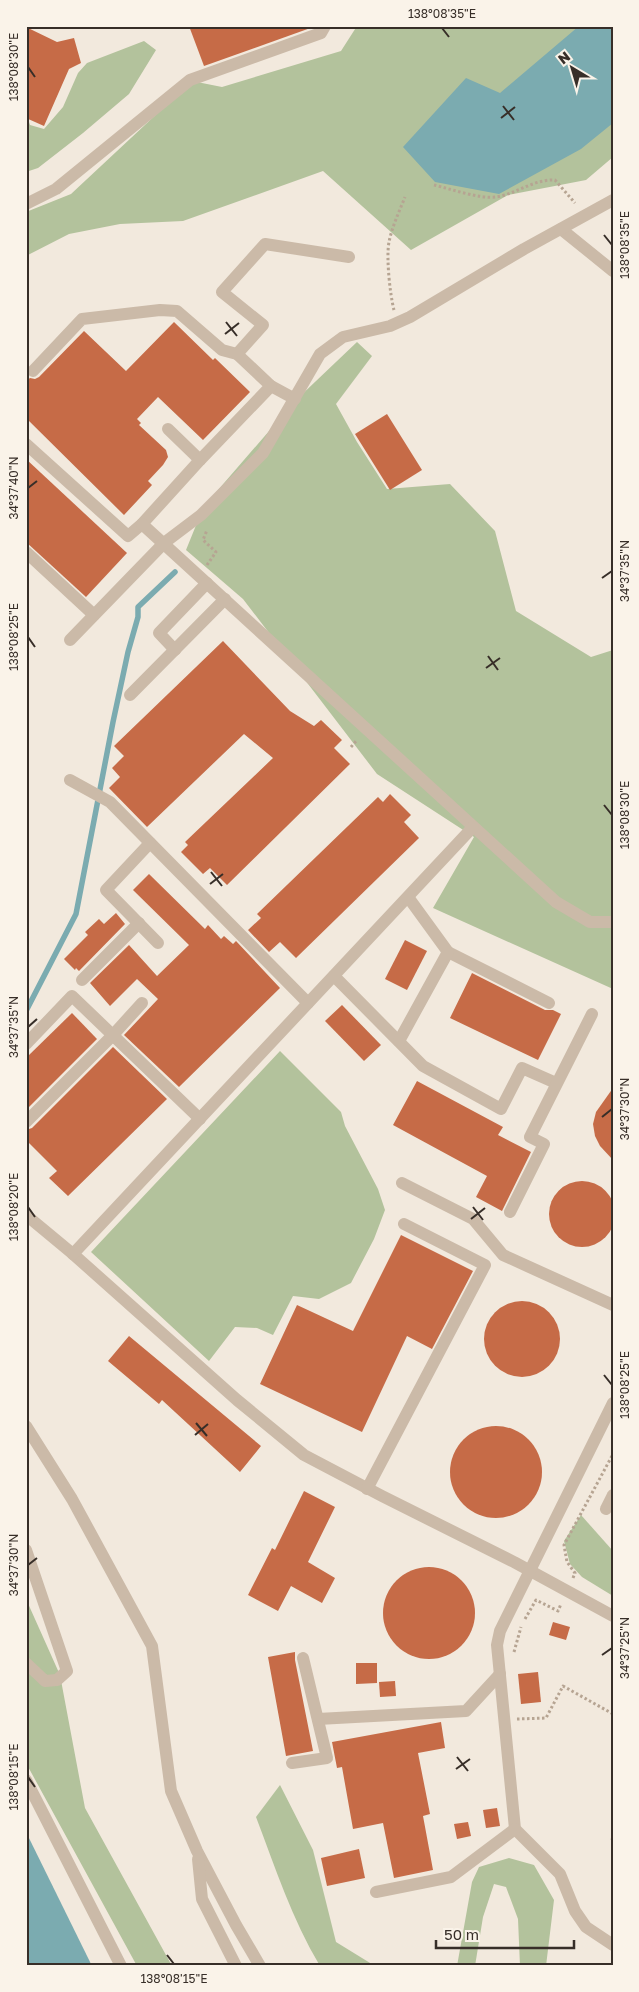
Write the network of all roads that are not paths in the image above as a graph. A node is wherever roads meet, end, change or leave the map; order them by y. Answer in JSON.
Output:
{"nodes":[{"id":1,"x":325,"y":26,"type":"edge"},
{"id":2,"x":613,"y":200,"type":"edge"},
{"id":3,"x":26,"y":204,"type":"edge"},
{"id":4,"x":561,"y":229,"type":"junction"},
{"id":5,"x":349,"y":257,"type":"dead end"},
{"id":6,"x":613,"y":271,"type":"edge"},
{"id":7,"x":237,"y":354,"type":"junction"},
{"id":8,"x":32,"y":371,"type":"dead end"},
{"id":9,"x":271,"y":386,"type":"junction"},
{"id":10,"x":294,"y":399,"type":"junction"},
{"id":11,"x":168,"y":429,"type":"dead end"},
{"id":12,"x":26,"y":444,"type":"edge"},
{"id":13,"x":200,"y":460,"type":"junction"},
{"id":14,"x":142,"y":524,"type":"junction"},
{"id":15,"x":164,"y":544,"type":"junction"},
{"id":16,"x":26,"y":552,"type":"edge"},
{"id":17,"x":208,"y":583,"type":"junction"},
{"id":18,"x":225,"y":599,"type":"junction"},
{"id":19,"x":94,"y":615,"type":"junction"},
{"id":20,"x":70,"y":640,"type":"dead end"},
{"id":21,"x":175,"y":650,"type":"junction"},
{"id":22,"x":130,"y":695,"type":"dead end"},
{"id":23,"x":70,"y":780,"type":"dead end"},
{"id":24,"x":473,"y":827,"type":"junction"},
{"id":25,"x":150,"y":843,"type":"junction"},
{"id":26,"x":408,"y":897,"type":"junction"},
{"id":27,"x":613,"y":922,"type":"edge"},
{"id":28,"x":139,"y":923,"type":"junction"},
{"id":29,"x":158,"y":943,"type":"dead end"},
{"id":30,"x":448,"y":952,"type":"junction"},
{"id":31,"x":334,"y":976,"type":"junction"},
{"id":32,"x":82,"y":980,"type":"dead end"},
{"id":33,"x":142,"y":1003,"type":"dead end"},
{"id":34,"x":308,"y":1003,"type":"junction"},
{"id":35,"x":549,"y":1003,"type":"dead end"},
{"id":36,"x":592,"y":1014,"type":"dead end"},
{"id":37,"x":113,"y":1036,"type":"junction"},
{"id":38,"x":399,"y":1042,"type":"junction"},
{"id":39,"x":26,"y":1044,"type":"edge"},
{"id":40,"x":556,"y":1083,"type":"junction"},
{"id":41,"x":200,"y":1119,"type":"junction"},
{"id":42,"x":26,"y":1122,"type":"edge"},
{"id":43,"x":402,"y":1183,"type":"dead end"},
{"id":44,"x":510,"y":1212,"type":"dead end"},
{"id":45,"x":26,"y":1215,"type":"edge"},
{"id":46,"x":404,"y":1224,"type":"dead end"},
{"id":47,"x":73,"y":1254,"type":"junction"},
{"id":48,"x":613,"y":1305,"type":"edge"},
{"id":49,"x":611,"y":1412,"type":"edge"},
{"id":50,"x":26,"y":1426,"type":"edge"},
{"id":51,"x":367,"y":1489,"type":"junction"},
{"id":52,"x":613,"y":1496,"type":"edge"},
{"id":53,"x":606,"y":1509,"type":"dead end"},
{"id":54,"x":26,"y":1550,"type":"edge"},
{"id":55,"x":531,"y":1572,"type":"junction"},
{"id":56,"x":613,"y":1616,"type":"edge"},
{"id":57,"x":304,"y":1658,"type":"dead end"},
{"id":58,"x":26,"y":1663,"type":"edge"},
{"id":59,"x":500,"y":1674,"type":"junction"},
{"id":60,"x":318,"y":1719,"type":"junction"},
{"id":61,"x":292,"y":1763,"type":"dead end"},
{"id":62,"x":26,"y":1780,"type":"edge"},
{"id":63,"x":515,"y":1829,"type":"junction"},
{"id":64,"x":197,"y":1851,"type":"junction"},
{"id":65,"x":376,"y":1892,"type":"dead end"},
{"id":66,"x":613,"y":1945,"type":"edge"},
{"id":67,"x":121,"y":1966,"type":"edge"},
{"id":68,"x":236,"y":1966,"type":"edge"},
{"id":69,"x":260,"y":1966,"type":"edge"}],
"edges":[{"from":1,"to":3,"type":"street"},
{"from":2,"to":4,"type":"street"},
{"from":4,"to":6,"type":"street"},
{"from":4,"to":10,"type":"street"},
{"from":5,"to":7,"type":"street"},
{"from":7,"to":8,"type":"street"},
{"from":7,"to":9,"type":"street"},
{"from":9,"to":10,"type":"street"},
{"from":9,"to":13,"type":"street"},
{"from":10,"to":15,"type":"street"},
{"from":11,"to":13,"type":"street"},
{"from":12,"to":14,"type":"street"},
{"from":13,"to":14,"type":"street"},
{"from":14,"to":15,"type":"street"},
{"from":15,"to":17,"type":"street"},
{"from":15,"to":19,"type":"street"},
{"from":16,"to":19,"type":"street"},
{"from":17,"to":18,"type":"street"},
{"from":17,"to":21,"type":"street"},
{"from":18,"to":21,"type":"street"},
{"from":18,"to":24,"type":"street"},
{"from":19,"to":20,"type":"street"},
{"from":21,"to":22,"type":"street"},
{"from":23,"to":25,"type":"street"},
{"from":24,"to":26,"type":"street"},
{"from":24,"to":27,"type":"street"},
{"from":25,"to":28,"type":"street"},
{"from":25,"to":34,"type":"street"},
{"from":26,"to":30,"type":"street"},
{"from":26,"to":31,"type":"street"},
{"from":28,"to":29,"type":"street"},
{"from":28,"to":32,"type":"street"},
{"from":30,"to":35,"type":"street"},
{"from":30,"to":38,"type":"street"},
{"from":31,"to":34,"type":"street"},
{"from":31,"to":38,"type":"street"},
{"from":33,"to":37,"type":"street"},
{"from":34,"to":41,"type":"street"},
{"from":36,"to":40,"type":"street"},
{"from":37,"to":39,"type":"street"},
{"from":37,"to":41,"type":"street"},
{"from":37,"to":42,"type":"street"},
{"from":38,"to":40,"type":"street"},
{"from":40,"to":44,"type":"street"},
{"from":41,"to":47,"type":"street"},
{"from":43,"to":48,"type":"street"},
{"from":45,"to":47,"type":"street"},
{"from":46,"to":51,"type":"street"},
{"from":47,"to":51,"type":"street"},
{"from":49,"to":55,"type":"street"},
{"from":50,"to":64,"type":"street"},
{"from":51,"to":55,"type":"street"},
{"from":52,"to":53,"type":"street"},
{"from":54,"to":58,"type":"street"},
{"from":55,"to":56,"type":"street"},
{"from":55,"to":59,"type":"street"},
{"from":57,"to":60,"type":"street"},
{"from":59,"to":60,"type":"street"},
{"from":59,"to":63,"type":"street"},
{"from":60,"to":61,"type":"street"},
{"from":62,"to":67,"type":"street"},
{"from":63,"to":65,"type":"street"},
{"from":63,"to":66,"type":"street"},
{"from":64,"to":68,"type":"street"},
{"from":64,"to":69,"type":"street"}]}
